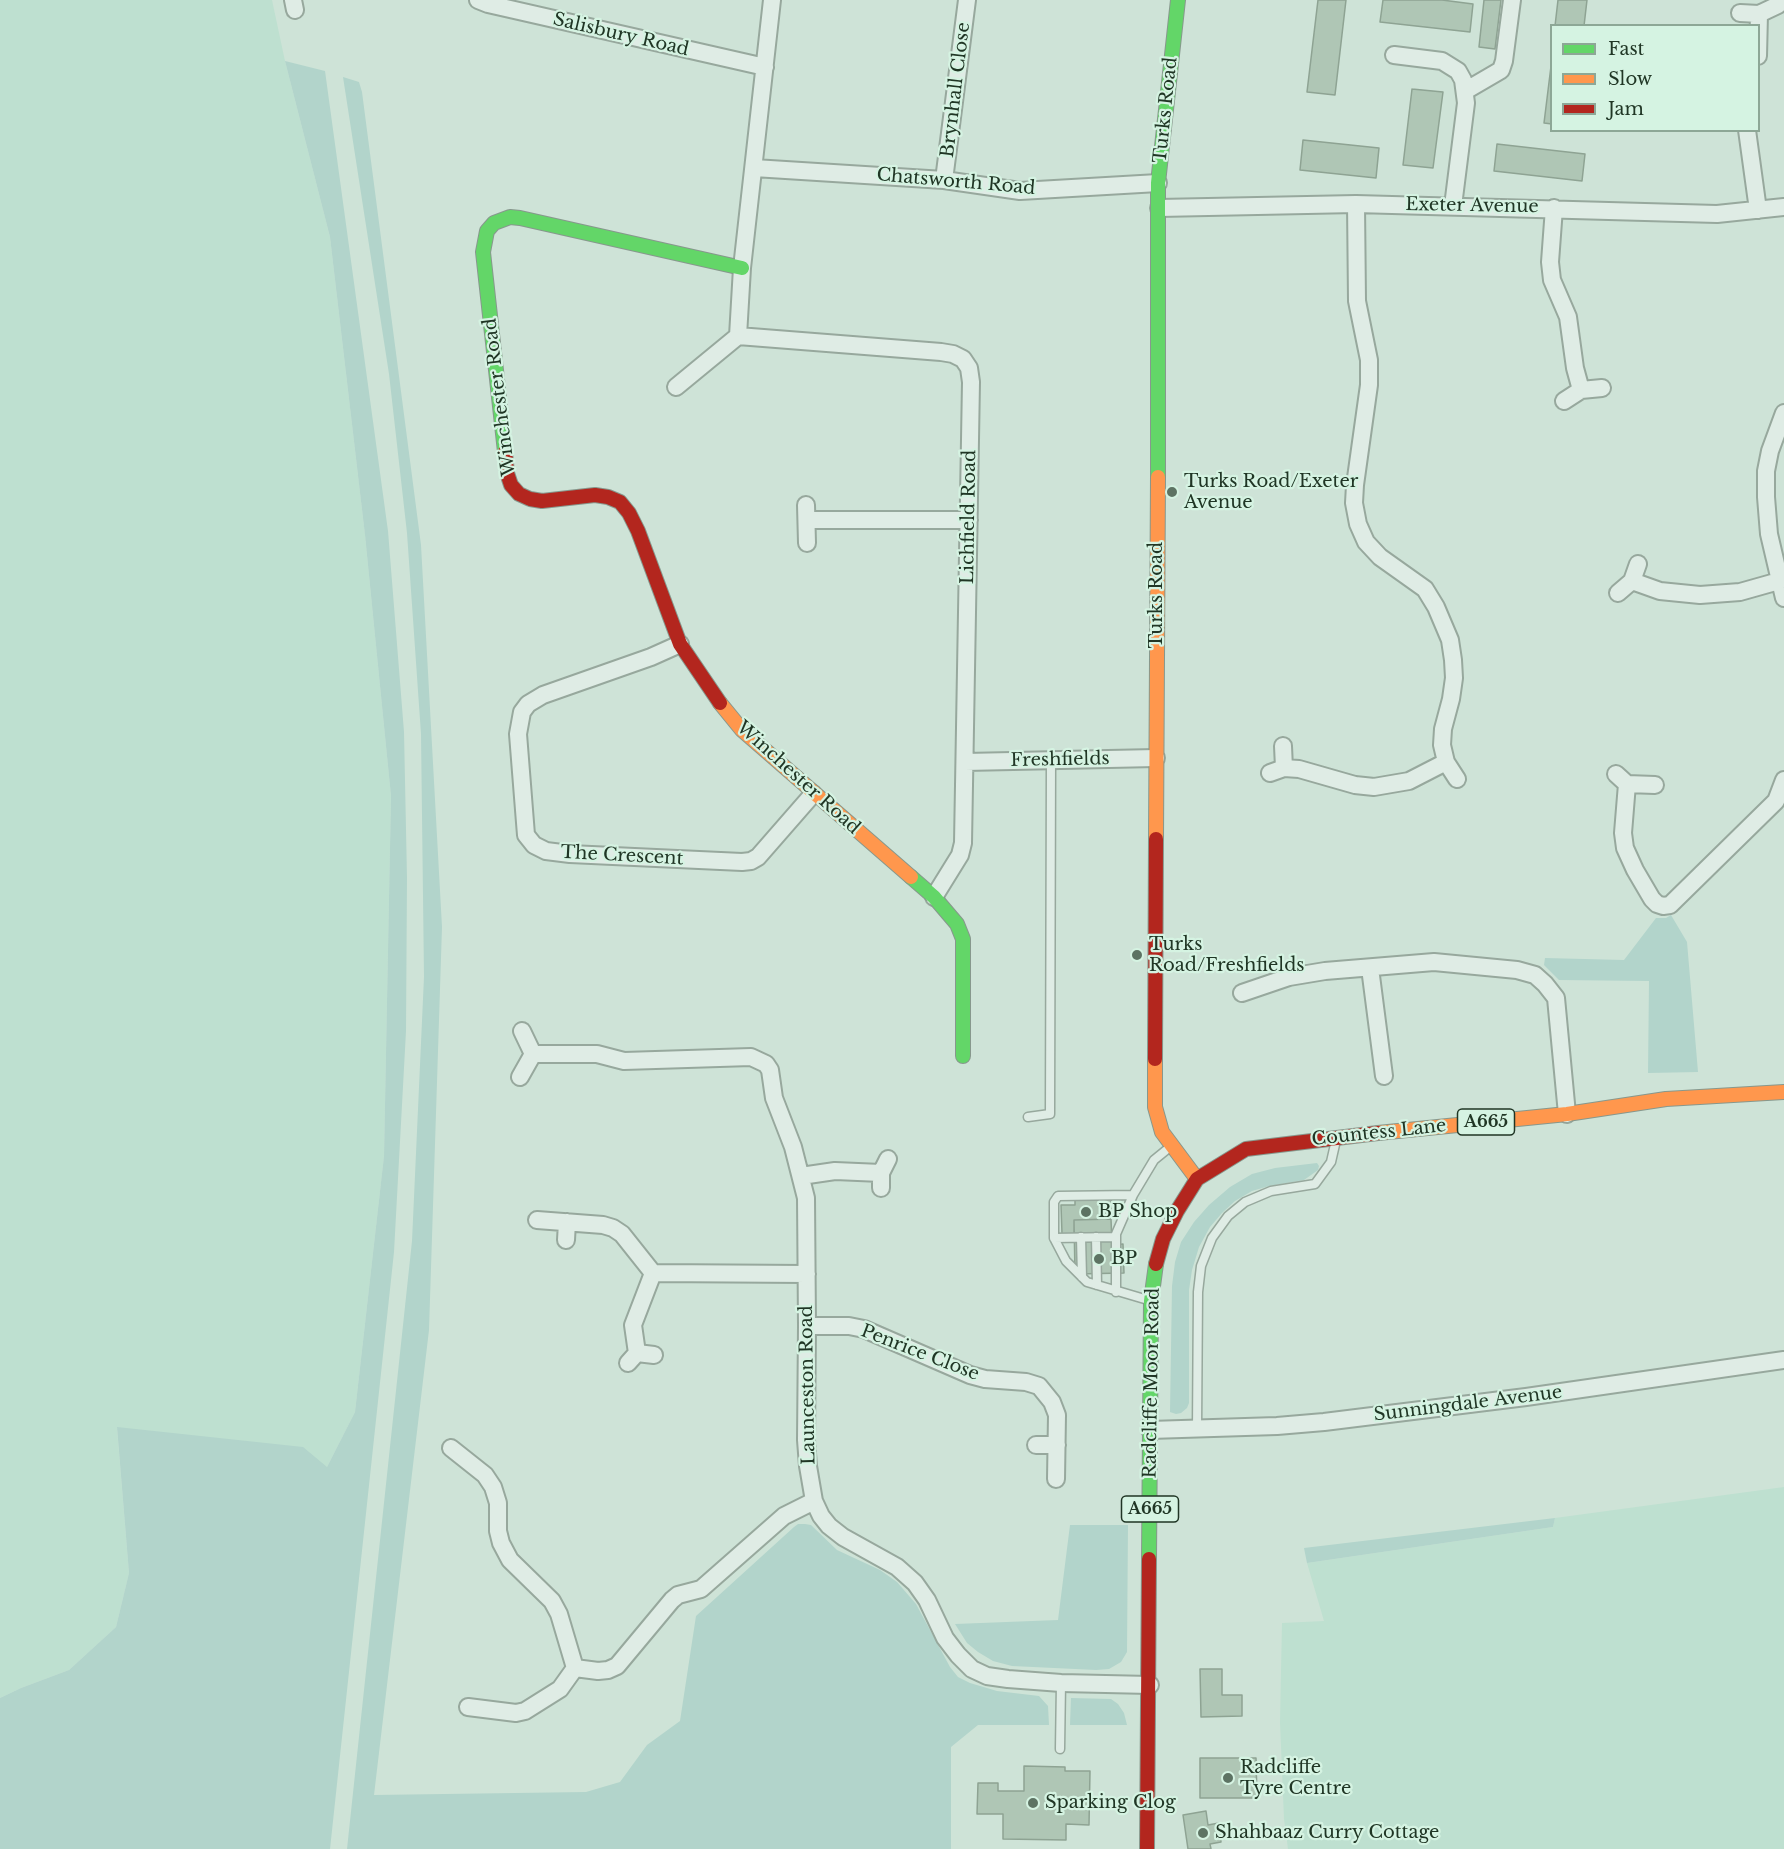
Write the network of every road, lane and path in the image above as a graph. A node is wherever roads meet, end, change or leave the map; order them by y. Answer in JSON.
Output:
{"nodes":[{"id":1,"x":478,"y":0,"type":"edge"},
{"id":2,"x":772,"y":0,"type":"edge"},
{"id":3,"x":967,"y":0,"type":"edge"},
{"id":4,"x":1178,"y":0,"type":"edge"},
{"id":5,"x":1512,"y":0,"type":"edge"},
{"id":6,"x":1778,"y":5,"type":"dead end"},
{"id":7,"x":1740,"y":13,"type":"dead end"},
{"id":8,"x":1759,"y":14,"type":"junction"},
{"id":9,"x":1759,"y":24,"type":"edge"},
{"id":10,"x":1394,"y":55,"type":"dead end"},
{"id":11,"x":765,"y":68,"type":"junction"},
{"id":12,"x":1465,"y":92,"type":"junction"},
{"id":13,"x":1746,"y":132,"type":"edge"},
{"id":14,"x":754,"y":168,"type":"junction"},
{"id":15,"x":944,"y":180,"type":"junction"},
{"id":16,"x":1158,"y":183,"type":"junction"},
{"id":17,"x":1356,"y":204,"type":"junction"},
{"id":18,"x":1453,"y":206,"type":"junction"},
{"id":19,"x":1784,"y":207,"type":"edge"},
{"id":20,"x":1159,"y":208,"type":"junction"},
{"id":21,"x":1554,"y":208,"type":"junction"},
{"id":22,"x":1758,"y":210,"type":"junction"},
{"id":23,"x":742,"y":268,"type":"junction"},
{"id":24,"x":738,"y":336,"type":"junction"},
{"id":25,"x":676,"y":387,"type":"dead end"},
{"id":26,"x":1602,"y":388,"type":"dead end"},
{"id":27,"x":1581,"y":390,"type":"junction"},
{"id":28,"x":1564,"y":401,"type":"dead end"},
{"id":29,"x":1784,"y":413,"type":"edge"},
{"id":30,"x":969,"y":520,"type":"junction"},
{"id":31,"x":807,"y":543,"type":"dead end"},
{"id":32,"x":1638,"y":564,"type":"dead end"},
{"id":33,"x":1632,"y":581,"type":"junction"},
{"id":34,"x":1779,"y":581,"type":"junction"},
{"id":35,"x":1618,"y":593,"type":"dead end"},
{"id":36,"x":1784,"y":598,"type":"edge"},
{"id":37,"x":680,"y":644,"type":"junction"},
{"id":38,"x":1282,"y":746,"type":"dead end"},
{"id":39,"x":1156,"y":758,"type":"junction"},
{"id":40,"x":1051,"y":760,"type":"junction"},
{"id":41,"x":965,"y":762,"type":"junction"},
{"id":42,"x":1446,"y":762,"type":"junction"},
{"id":43,"x":1457,"y":779,"type":"dead end"},
{"id":44,"x":1784,"y":780,"type":"edge"},
{"id":45,"x":1655,"y":785,"type":"dead end"},
{"id":46,"x":813,"y":794,"type":"junction"},
{"id":47,"x":1780,"y":803,"type":"edge"},
{"id":48,"x":934,"y":897,"type":"junction"},
{"id":49,"x":1370,"y":968,"type":"junction"},
{"id":50,"x":1242,"y":993,"type":"dead end"},
{"id":51,"x":522,"y":1031,"type":"dead end"},
{"id":52,"x":534,"y":1054,"type":"junction"},
{"id":53,"x":963,"y":1056,"type":"dead end"},
{"id":54,"x":1384,"y":1076,"type":"dead end"},
{"id":55,"x":520,"y":1077,"type":"dead end"},
{"id":56,"x":1784,"y":1092,"type":"edge"},
{"id":57,"x":1567,"y":1114,"type":"junction"},
{"id":58,"x":1028,"y":1117,"type":"dead end"},
{"id":59,"x":1337,"y":1137,"type":"junction"},
{"id":60,"x":1172,"y":1145,"type":"junction"},
{"id":61,"x":883,"y":1173,"type":"dead end"},
{"id":62,"x":801,"y":1176,"type":"junction"},
{"id":63,"x":1197,"y":1179,"type":"junction"},
{"id":64,"x":1133,"y":1195,"type":"junction"},
{"id":65,"x":537,"y":1220,"type":"dead end"},
{"id":66,"x":567,"y":1222,"type":"junction"},
{"id":67,"x":1081,"y":1237,"type":"junction"},
{"id":68,"x":1096,"y":1237,"type":"junction"},
{"id":69,"x":1116,"y":1237,"type":"junction"},
{"id":70,"x":1054,"y":1238,"type":"junction"},
{"id":71,"x":566,"y":1240,"type":"dead end"},
{"id":72,"x":653,"y":1273,"type":"junction"},
{"id":73,"x":807,"y":1274,"type":"junction"},
{"id":74,"x":1082,"y":1277,"type":"junction"},
{"id":75,"x":1097,"y":1285,"type":"junction"},
{"id":76,"x":1116,"y":1292,"type":"junction"},
{"id":77,"x":1151,"y":1301,"type":"junction"},
{"id":78,"x":807,"y":1326,"type":"junction"},
{"id":79,"x":640,"y":1357,"type":"dead end"},
{"id":80,"x":1784,"y":1360,"type":"edge"},
{"id":81,"x":1197,"y":1429,"type":"junction"},
{"id":82,"x":1149,"y":1430,"type":"junction"},
{"id":83,"x":1036,"y":1445,"type":"dead end"},
{"id":84,"x":1057,"y":1446,"type":"junction"},
{"id":85,"x":451,"y":1448,"type":"dead end"},
{"id":86,"x":1056,"y":1479,"type":"dead end"},
{"id":87,"x":814,"y":1502,"type":"junction"},
{"id":88,"x":575,"y":1668,"type":"junction"},
{"id":89,"x":1061,"y":1683,"type":"junction"},
{"id":90,"x":1150,"y":1685,"type":"junction"},
{"id":91,"x":480,"y":1703,"type":"dead end"},
{"id":92,"x":1060,"y":1749,"type":"dead end"},
{"id":93,"x":1147,"y":1849,"type":"edge"}],
"edges":[{"from":1,"to":11,"type":"street","name":"Salisbury Road"},
{"from":2,"to":11,"type":"street"},
{"from":3,"to":15,"type":"street","name":"Brynhall Close"},
{"from":4,"to":16,"type":"street","name":"Turks Road"},
{"from":5,"to":12,"type":"street"},
{"from":6,"to":8,"type":"street"},
{"from":7,"to":8,"type":"street"},
{"from":8,"to":9,"type":"street"},
{"from":10,"to":12,"type":"street"},
{"from":11,"to":14,"type":"street"},
{"from":12,"to":18,"type":"street"},
{"from":13,"to":22,"type":"street"},
{"from":14,"to":15,"type":"street","name":"Chatsworth Road"},
{"from":14,"to":23,"type":"street"},
{"from":15,"to":16,"type":"street","name":"Chatsworth Road"},
{"from":16,"to":20,"type":"street","name":"Turks Road"},
{"from":17,"to":18,"type":"street","name":"Exeter Avenue"},
{"from":17,"to":20,"type":"street","name":"Exeter Avenue"},
{"from":17,"to":42,"type":"street"},
{"from":18,"to":21,"type":"street","name":"Exeter Avenue"},
{"from":19,"to":22,"type":"street","name":"Exeter Avenue"},
{"from":20,"to":39,"type":"street","name":"Turks Road"},
{"from":21,"to":22,"type":"street","name":"Exeter Avenue"},
{"from":21,"to":27,"type":"street"},
{"from":23,"to":24,"type":"street"},
{"from":23,"to":37,"type":"street","name":"Winchester Road"},
{"from":24,"to":25,"type":"street"},
{"from":24,"to":30,"type":"street","name":"Lichfield Road"},
{"from":26,"to":27,"type":"street"},
{"from":27,"to":28,"type":"street"},
{"from":29,"to":34,"type":"street"},
{"from":30,"to":31,"type":"street"},
{"from":30,"to":41,"type":"street","name":"Lichfield Road"},
{"from":32,"to":33,"type":"street"},
{"from":33,"to":34,"type":"street"},
{"from":33,"to":35,"type":"street"},
{"from":34,"to":36,"type":"street"},
{"from":37,"to":46,"type":"street","name":"Winchester Road"},
{"from":37,"to":46,"type":"street","name":"The Crescent"},
{"from":38,"to":42,"type":"street"},
{"from":39,"to":40,"type":"street","name":"Freshfields"},
{"from":39,"to":60,"type":"street","name":"Turks Road"},
{"from":40,"to":41,"type":"street","name":"Freshfields"},
{"from":40,"to":58,"type":"lane"},
{"from":41,"to":48,"type":"street","name":"Lichfield Road"},
{"from":42,"to":43,"type":"street"},
{"from":44,"to":47,"type":"street"},
{"from":45,"to":47,"type":"street"},
{"from":46,"to":48,"type":"street","name":"Winchester Road"},
{"from":48,"to":53,"type":"street","name":"Winchester Road"},
{"from":49,"to":50,"type":"street"},
{"from":49,"to":54,"type":"street"},
{"from":49,"to":57,"type":"street"},
{"from":51,"to":52,"type":"street"},
{"from":52,"to":55,"type":"street"},
{"from":52,"to":62,"type":"street","name":"Launceston Road"},
{"from":56,"to":57,"type":"street","name":"Countess Lane","number":"A665"},
{"from":57,"to":59,"type":"street","name":"Countess Lane","number":"A665"},
{"from":59,"to":63,"type":"street","name":"Countess Lane","number":"A665"},
{"from":59,"to":81,"type":"lane"},
{"from":60,"to":63,"type":"street","name":"Turks Road"},
{"from":60,"to":64,"type":"lane"},
{"from":61,"to":62,"type":"street"},
{"from":62,"to":73,"type":"street","name":"Launceston Road"},
{"from":63,"to":77,"type":"street","name":"Radcliffe Moor Road","number":"A665"},
{"from":64,"to":69,"type":"lane"},
{"from":64,"to":70,"type":"lane"},
{"from":65,"to":66,"type":"street"},
{"from":66,"to":71,"type":"street"},
{"from":66,"to":72,"type":"street"},
{"from":67,"to":68,"type":"lane"},
{"from":67,"to":70,"type":"lane"},
{"from":67,"to":74,"type":"lane"},
{"from":68,"to":69,"type":"lane"},
{"from":68,"to":75,"type":"lane"},
{"from":69,"to":76,"type":"lane"},
{"from":70,"to":74,"type":"lane"},
{"from":72,"to":73,"type":"street"},
{"from":72,"to":79,"type":"street"},
{"from":73,"to":78,"type":"street","name":"Launceston Road"},
{"from":74,"to":75,"type":"lane"},
{"from":75,"to":76,"type":"lane"},
{"from":76,"to":77,"type":"lane"},
{"from":77,"to":82,"type":"street","name":"Radcliffe Moor Road","number":"A665"},
{"from":78,"to":84,"type":"street","name":"Penrice Close"},
{"from":78,"to":87,"type":"street","name":"Launceston Road"},
{"from":80,"to":81,"type":"street","name":"Sunningdale Avenue"},
{"from":81,"to":82,"type":"street","name":"Sunningdale Avenue"},
{"from":82,"to":90,"type":"street","name":"Radcliffe Moor Road","number":"A665"},
{"from":83,"to":84,"type":"street"},
{"from":84,"to":86,"type":"street","name":"Penrice Close"},
{"from":85,"to":88,"type":"street"},
{"from":87,"to":88,"type":"street"},
{"from":87,"to":89,"type":"street","name":"Launceston Road"},
{"from":88,"to":91,"type":"street"},
{"from":89,"to":90,"type":"street","name":"Launceston Road"},
{"from":89,"to":92,"type":"lane"},
{"from":90,"to":93,"type":"street","name":"Radcliffe Moor Road","number":"A665"}]}
